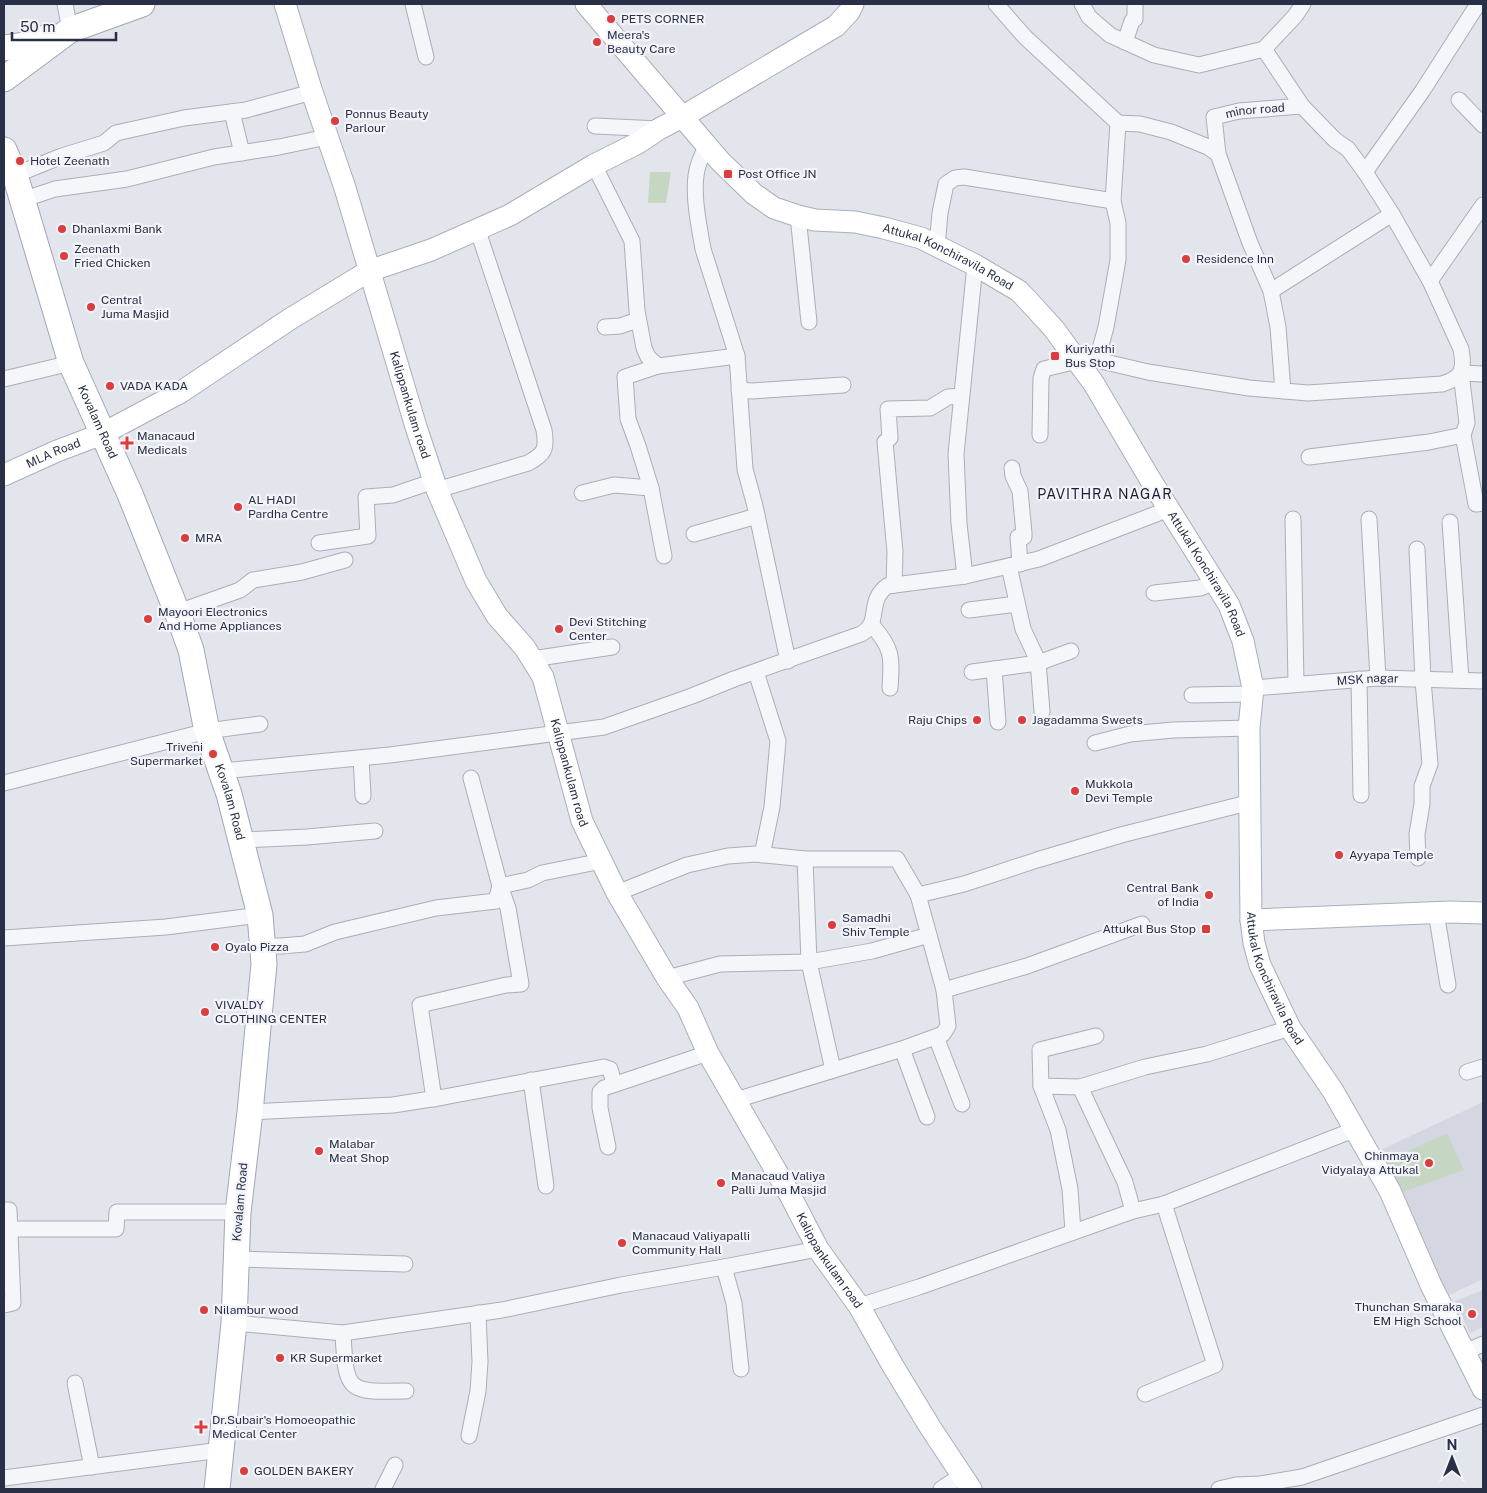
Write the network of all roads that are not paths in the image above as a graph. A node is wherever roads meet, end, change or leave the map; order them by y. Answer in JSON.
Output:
{"nodes":[{"id":1,"x":65,"y":4,"type":"edge"},
{"id":2,"x":142,"y":4,"type":"edge"},
{"id":3,"x":285,"y":4,"type":"edge"},
{"id":4,"x":413,"y":4,"type":"edge"},
{"id":5,"x":586,"y":4,"type":"edge"},
{"id":6,"x":853,"y":4,"type":"edge"},
{"id":7,"x":996,"y":4,"type":"edge"},
{"id":8,"x":1082,"y":4,"type":"edge"},
{"id":9,"x":1135,"y":4,"type":"edge"},
{"id":10,"x":1303,"y":4,"type":"edge"},
{"id":11,"x":1478,"y":4,"type":"edge"},
{"id":12,"x":70,"y":30,"type":"junction"},
{"id":13,"x":1125,"y":42,"type":"junction"},
{"id":14,"x":4,"y":48,"type":"edge"},
{"id":15,"x":1264,"y":49,"type":"junction"},
{"id":16,"x":426,"y":57,"type":"dead end"},
{"id":17,"x":4,"y":69,"type":"edge"},
{"id":18,"x":4,"y":78,"type":"edge"},
{"id":19,"x":312,"y":92,"type":"junction"},
{"id":20,"x":1459,"y":100,"type":"dead end"},
{"id":21,"x":1302,"y":106,"type":"junction"},
{"id":22,"x":232,"y":112,"type":"junction"},
{"id":23,"x":682,"y":117,"type":"junction"},
{"id":24,"x":1118,"y":123,"type":"junction"},
{"id":25,"x":1483,"y":125,"type":"edge"},
{"id":26,"x":595,"y":126,"type":"dead end"},
{"id":27,"x":659,"y":128,"type":"junction"},
{"id":28,"x":327,"y":138,"type":"junction"},
{"id":29,"x":707,"y":144,"type":"junction"},
{"id":30,"x":242,"y":153,"type":"junction"},
{"id":31,"x":1218,"y":154,"type":"junction"},
{"id":32,"x":8,"y":161,"type":"edge"},
{"id":33,"x":594,"y":165,"type":"junction"},
{"id":34,"x":1365,"y":172,"type":"junction"},
{"id":35,"x":22,"y":200,"type":"junction"},
{"id":36,"x":1113,"y":201,"type":"junction"},
{"id":37,"x":1483,"y":205,"type":"edge"},
{"id":38,"x":1392,"y":214,"type":"junction"},
{"id":39,"x":798,"y":216,"type":"junction"},
{"id":40,"x":477,"y":228,"type":"junction"},
{"id":41,"x":937,"y":246,"type":"junction"},
{"id":42,"x":974,"y":265,"type":"junction"},
{"id":43,"x":369,"y":271,"type":"junction"},
{"id":44,"x":1430,"y":281,"type":"junction"},
{"id":45,"x":1271,"y":291,"type":"junction"},
{"id":46,"x":638,"y":320,"type":"junction"},
{"id":47,"x":809,"y":322,"type":"dead end"},
{"id":48,"x":606,"y":327,"type":"dead end"},
{"id":49,"x":737,"y":356,"type":"junction"},
{"id":50,"x":1087,"y":360,"type":"junction"},
{"id":51,"x":71,"y":363,"type":"junction"},
{"id":52,"x":658,"y":366,"type":"junction"},
{"id":53,"x":1460,"y":373,"type":"junction"},
{"id":54,"x":1483,"y":374,"type":"edge"},
{"id":55,"x":4,"y":379,"type":"edge"},
{"id":56,"x":842,"y":385,"type":"dead end"},
{"id":57,"x":739,"y":390,"type":"junction"},
{"id":58,"x":1284,"y":391,"type":"junction"},
{"id":59,"x":962,"y":396,"type":"junction"},
{"id":60,"x":102,"y":434,"type":"junction"},
{"id":61,"x":1040,"y":435,"type":"dead end"},
{"id":62,"x":1463,"y":435,"type":"junction"},
{"id":63,"x":1309,"y":457,"type":"dead end"},
{"id":64,"x":1012,"y":468,"type":"dead end"},
{"id":65,"x":4,"y":475,"type":"edge"},
{"id":66,"x":435,"y":485,"type":"junction"},
{"id":67,"x":651,"y":488,"type":"junction"},
{"id":68,"x":582,"y":493,"type":"dead end"},
{"id":69,"x":1483,"y":503,"type":"edge"},
{"id":70,"x":1170,"y":509,"type":"junction"},
{"id":71,"x":757,"y":516,"type":"junction"},
{"id":72,"x":1293,"y":519,"type":"dead end"},
{"id":73,"x":1369,"y":519,"type":"dead end"},
{"id":74,"x":1450,"y":522,"type":"dead end"},
{"id":75,"x":694,"y":534,"type":"dead end"},
{"id":76,"x":319,"y":543,"type":"dead end"},
{"id":77,"x":1417,"y":549,"type":"dead end"},
{"id":78,"x":664,"y":556,"type":"dead end"},
{"id":79,"x":345,"y":560,"type":"dead end"},
{"id":80,"x":1014,"y":565,"type":"junction"},
{"id":81,"x":965,"y":576,"type":"junction"},
{"id":82,"x":1215,"y":582,"type":"junction"},
{"id":83,"x":894,"y":586,"type":"junction"},
{"id":84,"x":1154,"y":593,"type":"dead end"},
{"id":85,"x":1017,"y":604,"type":"junction"},
{"id":86,"x":969,"y":610,"type":"dead end"},
{"id":87,"x":178,"y":612,"type":"junction"},
{"id":88,"x":872,"y":625,"type":"junction"},
{"id":89,"x":612,"y":648,"type":"dead end"},
{"id":90,"x":1071,"y":651,"type":"dead end"},
{"id":91,"x":532,"y":659,"type":"junction"},
{"id":92,"x":788,"y":661,"type":"junction"},
{"id":93,"x":1038,"y":663,"type":"junction"},
{"id":94,"x":994,"y":669,"type":"junction"},
{"id":95,"x":756,"y":672,"type":"junction"},
{"id":96,"x":972,"y":672,"type":"dead end"},
{"id":97,"x":1378,"y":678,"type":"junction"},
{"id":98,"x":1359,"y":679,"type":"junction"},
{"id":99,"x":1423,"y":680,"type":"junction"},
{"id":100,"x":1461,"y":680,"type":"junction"},
{"id":101,"x":1483,"y":681,"type":"edge"},
{"id":102,"x":1296,"y":684,"type":"junction"},
{"id":103,"x":890,"y":688,"type":"dead end"},
{"id":104,"x":1252,"y":691,"type":"junction"},
{"id":105,"x":1192,"y":695,"type":"dead end"},
{"id":106,"x":1042,"y":712,"type":"dead end"},
{"id":107,"x":998,"y":722,"type":"dead end"},
{"id":108,"x":260,"y":724,"type":"dead end"},
{"id":109,"x":1249,"y":728,"type":"junction"},
{"id":110,"x":207,"y":731,"type":"junction"},
{"id":111,"x":558,"y":734,"type":"junction"},
{"id":112,"x":1095,"y":743,"type":"dead end"},
{"id":113,"x":361,"y":758,"type":"junction"},
{"id":114,"x":222,"y":771,"type":"junction"},
{"id":115,"x":471,"y":778,"type":"dead end"},
{"id":116,"x":4,"y":782,"type":"edge"},
{"id":117,"x":1361,"y":795,"type":"dead end"},
{"id":118,"x":363,"y":796,"type":"dead end"},
{"id":119,"x":1251,"y":802,"type":"junction"},
{"id":120,"x":375,"y":831,"type":"dead end"},
{"id":121,"x":241,"y":840,"type":"junction"},
{"id":122,"x":762,"y":855,"type":"junction"},
{"id":123,"x":1418,"y":858,"type":"dead end"},
{"id":124,"x":806,"y":859,"type":"junction"},
{"id":125,"x":602,"y":861,"type":"junction"},
{"id":126,"x":500,"y":886,"type":"junction"},
{"id":127,"x":617,"y":893,"type":"junction"},
{"id":128,"x":918,"y":895,"type":"junction"},
{"id":129,"x":1436,"y":912,"type":"junction"},
{"id":130,"x":1483,"y":912,"type":"edge"},
{"id":131,"x":260,"y":914,"type":"junction"},
{"id":132,"x":1251,"y":920,"type":"junction"},
{"id":133,"x":1142,"y":924,"type":"dead end"},
{"id":134,"x":928,"y":935,"type":"junction"},
{"id":135,"x":4,"y":938,"type":"edge"},
{"id":136,"x":262,"y":946,"type":"junction"},
{"id":137,"x":809,"y":962,"type":"junction"},
{"id":138,"x":668,"y":978,"type":"junction"},
{"id":139,"x":1448,"y":985,"type":"dead end"},
{"id":140,"x":944,"y":990,"type":"junction"},
{"id":141,"x":1290,"y":1028,"type":"junction"},
{"id":142,"x":1096,"y":1036,"type":"dead end"},
{"id":143,"x":936,"y":1037,"type":"junction"},
{"id":144,"x":902,"y":1049,"type":"junction"},
{"id":145,"x":708,"y":1053,"type":"junction"},
{"id":146,"x":1483,"y":1067,"type":"edge"},
{"id":147,"x":833,"y":1070,"type":"junction"},
{"id":148,"x":1466,"y":1072,"type":"dead end"},
{"id":149,"x":531,"y":1080,"type":"junction"},
{"id":150,"x":614,"y":1083,"type":"junction"},
{"id":151,"x":1041,"y":1086,"type":"junction"},
{"id":152,"x":1080,"y":1087,"type":"junction"},
{"id":153,"x":434,"y":1099,"type":"junction"},
{"id":154,"x":736,"y":1100,"type":"junction"},
{"id":155,"x":962,"y":1104,"type":"dead end"},
{"id":156,"x":250,"y":1112,"type":"junction"},
{"id":157,"x":927,"y":1117,"type":"dead end"},
{"id":158,"x":1356,"y":1130,"type":"junction"},
{"id":159,"x":608,"y":1147,"type":"dead end"},
{"id":160,"x":546,"y":1186,"type":"dead end"},
{"id":161,"x":1164,"y":1204,"type":"junction"},
{"id":162,"x":4,"y":1210,"type":"edge"},
{"id":163,"x":1133,"y":1211,"type":"junction"},
{"id":164,"x":238,"y":1212,"type":"junction"},
{"id":165,"x":10,"y":1229,"type":"junction"},
{"id":166,"x":1073,"y":1232,"type":"junction"},
{"id":167,"x":818,"y":1248,"type":"junction"},
{"id":168,"x":237,"y":1259,"type":"junction"},
{"id":169,"x":404,"y":1264,"type":"dead end"},
{"id":170,"x":724,"y":1267,"type":"junction"},
{"id":171,"x":4,"y":1304,"type":"edge"},
{"id":172,"x":859,"y":1306,"type":"junction"},
{"id":173,"x":478,"y":1313,"type":"junction"},
{"id":174,"x":234,"y":1323,"type":"junction"},
{"id":175,"x":343,"y":1333,"type":"junction"},
{"id":176,"x":1474,"y":1348,"type":"edge"},
{"id":177,"x":741,"y":1369,"type":"dead end"},
{"id":178,"x":76,"y":1383,"type":"dead end"},
{"id":179,"x":1483,"y":1389,"type":"edge"},
{"id":180,"x":406,"y":1391,"type":"dead end"},
{"id":181,"x":1144,"y":1394,"type":"dead end"},
{"id":182,"x":1483,"y":1415,"type":"edge"},
{"id":183,"x":469,"y":1436,"type":"dead end"},
{"id":184,"x":221,"y":1450,"type":"junction"},
{"id":185,"x":395,"y":1466,"type":"dead end"},
{"id":186,"x":92,"y":1467,"type":"junction"},
{"id":187,"x":4,"y":1478,"type":"edge"},
{"id":188,"x":967,"y":1482,"type":"edge"},
{"id":189,"x":217,"y":1489,"type":"edge"},
{"id":190,"x":383,"y":1489,"type":"edge"},
{"id":191,"x":941,"y":1489,"type":"edge"},
{"id":192,"x":1219,"y":1489,"type":"edge"}],
"edges":[{"from":1,"to":12,"type":"street"},
{"from":2,"to":12,"type":"main road"},
{"from":3,"to":19,"type":"street","name":"Kalippankulam road"},
{"from":4,"to":16,"type":"street"},
{"from":5,"to":23,"type":"street","name":"Attukal Konchiravila Road"},
{"from":6,"to":23,"type":"street","name":"MLA Road"},
{"from":7,"to":24,"type":"street"},
{"from":8,"to":13,"type":"street"},
{"from":9,"to":13,"type":"street"},
{"from":10,"to":15,"type":"street"},
{"from":11,"to":34,"type":"street"},
{"from":12,"to":14,"type":"main road"},
{"from":12,"to":18,"type":"main road"},
{"from":13,"to":15,"type":"street"},
{"from":15,"to":21,"type":"street"},
{"from":17,"to":18,"type":"main road"},
{"from":19,"to":22,"type":"street"},
{"from":19,"to":28,"type":"street","name":"Kalippankulam road"},
{"from":20,"to":25,"type":"street"},
{"from":21,"to":31,"type":"street","name":"minor road"},
{"from":21,"to":34,"type":"street"},
{"from":22,"to":30,"type":"street"},
{"from":22,"to":32,"type":"street"},
{"from":23,"to":27,"type":"street","name":"MLA Road"},
{"from":23,"to":29,"type":"street","name":"Attukal Konchiravila Road"},
{"from":24,"to":31,"type":"street"},
{"from":24,"to":36,"type":"street"},
{"from":26,"to":27,"type":"street"},
{"from":27,"to":33,"type":"street","name":"MLA Road"},
{"from":28,"to":30,"type":"street"},
{"from":28,"to":43,"type":"street","name":"Kalippankulam road"},
{"from":29,"to":39,"type":"street","name":"Attukal Konchiravila Road"},
{"from":29,"to":49,"type":"street"},
{"from":30,"to":35,"type":"street"},
{"from":31,"to":45,"type":"street"},
{"from":32,"to":35,"type":"main road","name":"Kovalam Road"},
{"from":33,"to":40,"type":"street","name":"MLA Road"},
{"from":33,"to":46,"type":"street"},
{"from":34,"to":38,"type":"street"},
{"from":35,"to":51,"type":"main road","name":"Kovalam Road"},
{"from":36,"to":41,"type":"street"},
{"from":36,"to":50,"type":"street"},
{"from":37,"to":44,"type":"street"},
{"from":38,"to":44,"type":"street"},
{"from":38,"to":45,"type":"street"},
{"from":39,"to":41,"type":"street","name":"Attukal Konchiravila Road"},
{"from":39,"to":47,"type":"street"},
{"from":40,"to":43,"type":"street","name":"MLA Road"},
{"from":40,"to":66,"type":"street"},
{"from":41,"to":42,"type":"street","name":"Attukal Konchiravila Road"},
{"from":42,"to":50,"type":"street","name":"Attukal Konchiravila Road"},
{"from":42,"to":59,"type":"street"},
{"from":43,"to":60,"type":"street","name":"MLA Road"},
{"from":43,"to":66,"type":"street","name":"Kalippankulam road"},
{"from":44,"to":53,"type":"street"},
{"from":45,"to":58,"type":"street"},
{"from":46,"to":48,"type":"street"},
{"from":46,"to":52,"type":"street"},
{"from":49,"to":52,"type":"street"},
{"from":49,"to":57,"type":"street"},
{"from":50,"to":58,"type":"street"},
{"from":50,"to":61,"type":"street"},
{"from":50,"to":70,"type":"street","name":"Attukal Konchiravila Road"},
{"from":51,"to":55,"type":"street"},
{"from":51,"to":60,"type":"main road","name":"Kovalam Road"},
{"from":52,"to":67,"type":"street"},
{"from":53,"to":54,"type":"street"},
{"from":53,"to":58,"type":"street"},
{"from":53,"to":62,"type":"street"},
{"from":56,"to":57,"type":"street"},
{"from":57,"to":71,"type":"street"},
{"from":59,"to":81,"type":"street"},
{"from":59,"to":83,"type":"street"},
{"from":60,"to":65,"type":"street","name":"MLA Road"},
{"from":60,"to":87,"type":"main road","name":"Kovalam Road"},
{"from":62,"to":63,"type":"street"},
{"from":62,"to":69,"type":"street"},
{"from":64,"to":80,"type":"street"},
{"from":66,"to":76,"type":"street"},
{"from":66,"to":91,"type":"street","name":"Kalippankulam road"},
{"from":67,"to":68,"type":"street"},
{"from":67,"to":78,"type":"street"},
{"from":70,"to":80,"type":"street"},
{"from":70,"to":82,"type":"street","name":"Attukal Konchiravila Road"},
{"from":71,"to":75,"type":"street"},
{"from":71,"to":92,"type":"street"},
{"from":72,"to":102,"type":"street"},
{"from":73,"to":97,"type":"street"},
{"from":74,"to":100,"type":"street"},
{"from":77,"to":99,"type":"street"},
{"from":79,"to":87,"type":"street"},
{"from":80,"to":81,"type":"street"},
{"from":80,"to":85,"type":"street"},
{"from":81,"to":83,"type":"street"},
{"from":82,"to":84,"type":"street"},
{"from":82,"to":104,"type":"street","name":"Attukal Konchiravila Road"},
{"from":83,"to":88,"type":"street"},
{"from":85,"to":86,"type":"street"},
{"from":85,"to":93,"type":"street"},
{"from":87,"to":110,"type":"main road","name":"Kovalam Road"},
{"from":88,"to":92,"type":"street"},
{"from":88,"to":103,"type":"street"},
{"from":89,"to":91,"type":"street"},
{"from":90,"to":93,"type":"street"},
{"from":91,"to":111,"type":"street","name":"Kalippankulam road"},
{"from":92,"to":95,"type":"street"},
{"from":93,"to":94,"type":"street"},
{"from":93,"to":106,"type":"street"},
{"from":94,"to":96,"type":"street"},
{"from":94,"to":107,"type":"street"},
{"from":95,"to":111,"type":"street"},
{"from":95,"to":122,"type":"street"},
{"from":97,"to":98,"type":"street","name":"MSK nagar"},
{"from":97,"to":99,"type":"street","name":"MSK nagar"},
{"from":98,"to":102,"type":"street","name":"MSK nagar"},
{"from":98,"to":117,"type":"street"},
{"from":99,"to":100,"type":"street","name":"MSK nagar"},
{"from":99,"to":123,"type":"street"},
{"from":100,"to":101,"type":"street","name":"MSK nagar"},
{"from":102,"to":104,"type":"street","name":"MSK nagar"},
{"from":104,"to":105,"type":"street","name":"MSK nagar"},
{"from":104,"to":109,"type":"street","name":"Attukal Konchiravila Road"},
{"from":108,"to":110,"type":"street"},
{"from":109,"to":112,"type":"street"},
{"from":109,"to":119,"type":"street","name":"Attukal Konchiravila Road"},
{"from":110,"to":114,"type":"main road","name":"Kovalam Road"},
{"from":110,"to":116,"type":"street"},
{"from":111,"to":113,"type":"street"},
{"from":111,"to":125,"type":"street","name":"Kalippankulam road"},
{"from":113,"to":114,"type":"street"},
{"from":113,"to":118,"type":"street"},
{"from":114,"to":121,"type":"main road","name":"Kovalam Road"},
{"from":115,"to":126,"type":"street"},
{"from":119,"to":128,"type":"street"},
{"from":119,"to":132,"type":"street","name":"Attukal Konchiravila Road"},
{"from":120,"to":121,"type":"street"},
{"from":121,"to":131,"type":"main road","name":"Kovalam Road"},
{"from":122,"to":124,"type":"street"},
{"from":122,"to":127,"type":"street"},
{"from":124,"to":128,"type":"street"},
{"from":124,"to":137,"type":"street"},
{"from":125,"to":126,"type":"street"},
{"from":125,"to":127,"type":"street","name":"Kalippankulam road"},
{"from":126,"to":136,"type":"street"},
{"from":126,"to":153,"type":"street"},
{"from":127,"to":138,"type":"street","name":"Kalippankulam road"},
{"from":128,"to":134,"type":"street"},
{"from":129,"to":130,"type":"street"},
{"from":129,"to":132,"type":"street"},
{"from":129,"to":139,"type":"street"},
{"from":131,"to":135,"type":"street"},
{"from":131,"to":136,"type":"main road","name":"Kovalam Road"},
{"from":132,"to":141,"type":"street","name":"Attukal Konchiravila Road"},
{"from":133,"to":140,"type":"street"},
{"from":134,"to":137,"type":"street"},
{"from":134,"to":140,"type":"street"},
{"from":136,"to":156,"type":"main road","name":"Kovalam Road"},
{"from":137,"to":138,"type":"street"},
{"from":137,"to":147,"type":"street"},
{"from":138,"to":145,"type":"street","name":"Kalippankulam road"},
{"from":140,"to":143,"type":"street"},
{"from":141,"to":152,"type":"street"},
{"from":141,"to":158,"type":"street","name":"Attukal Konchiravila Road"},
{"from":142,"to":151,"type":"street"},
{"from":143,"to":144,"type":"street"},
{"from":143,"to":155,"type":"street"},
{"from":144,"to":147,"type":"street"},
{"from":144,"to":157,"type":"street"},
{"from":145,"to":150,"type":"street"},
{"from":145,"to":154,"type":"street","name":"Kalippankulam road"},
{"from":146,"to":148,"type":"street"},
{"from":147,"to":154,"type":"street"},
{"from":149,"to":150,"type":"street"},
{"from":149,"to":153,"type":"street"},
{"from":149,"to":160,"type":"street"},
{"from":150,"to":159,"type":"street"},
{"from":151,"to":152,"type":"street"},
{"from":151,"to":166,"type":"street"},
{"from":152,"to":163,"type":"street"},
{"from":153,"to":156,"type":"street"},
{"from":154,"to":167,"type":"street","name":"Kalippankulam road"},
{"from":156,"to":164,"type":"main road","name":"Kovalam Road"},
{"from":158,"to":161,"type":"street"},
{"from":158,"to":176,"type":"street","name":"Attukal Konchiravila Road"},
{"from":161,"to":163,"type":"street"},
{"from":161,"to":181,"type":"street"},
{"from":162,"to":165,"type":"street"},
{"from":163,"to":166,"type":"street"},
{"from":164,"to":165,"type":"street"},
{"from":164,"to":168,"type":"main road","name":"Kovalam Road"},
{"from":165,"to":171,"type":"street"},
{"from":166,"to":172,"type":"street"},
{"from":167,"to":170,"type":"street"},
{"from":167,"to":172,"type":"street","name":"Kalippankulam road"},
{"from":168,"to":169,"type":"street"},
{"from":168,"to":174,"type":"main road","name":"Kovalam Road"},
{"from":170,"to":173,"type":"street"},
{"from":170,"to":177,"type":"street"},
{"from":172,"to":188,"type":"street","name":"Kalippankulam road"},
{"from":173,"to":175,"type":"street"},
{"from":173,"to":183,"type":"street"},
{"from":174,"to":175,"type":"street"},
{"from":174,"to":184,"type":"main road","name":"Kovalam Road"},
{"from":175,"to":180,"type":"street"},
{"from":176,"to":179,"type":"street","name":"Attukal Konchiravila Road"},
{"from":178,"to":186,"type":"street"},
{"from":182,"to":192,"type":"street"},
{"from":184,"to":186,"type":"street"},
{"from":184,"to":189,"type":"main road","name":"Kovalam Road"},
{"from":185,"to":190,"type":"street"},
{"from":186,"to":187,"type":"street"},
{"from":188,"to":191,"type":"street"}]}
